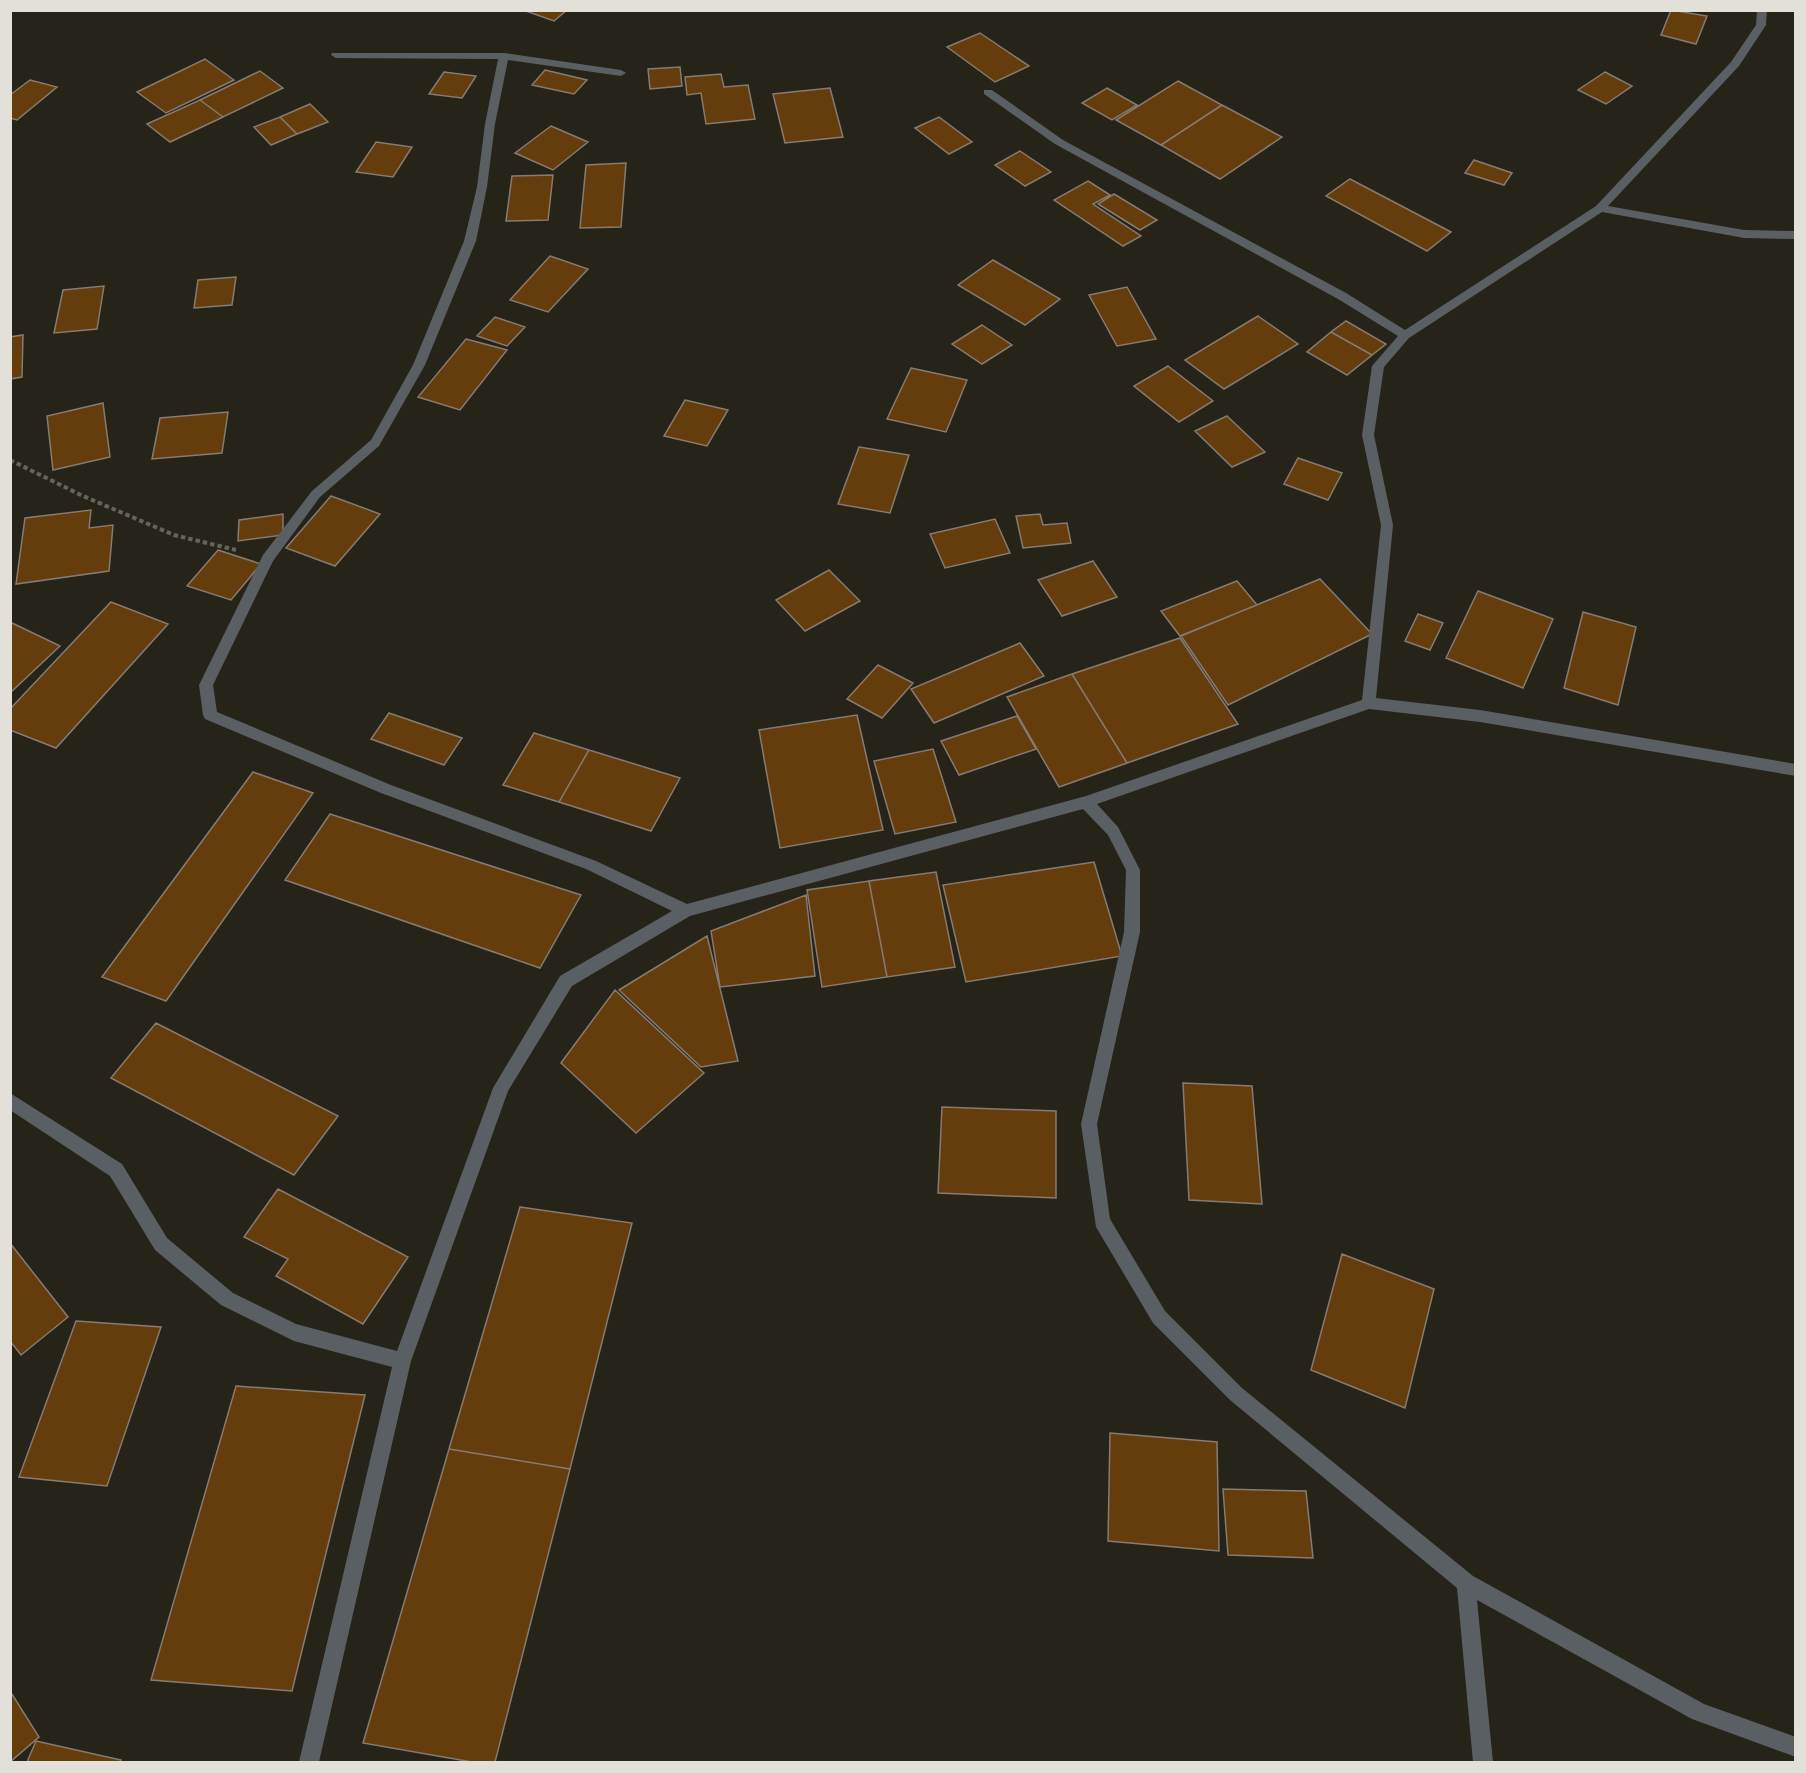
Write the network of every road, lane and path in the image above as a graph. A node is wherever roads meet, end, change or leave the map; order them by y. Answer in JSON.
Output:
{"nodes":[{"id":1,"x":1762,"y":10,"type":"edge"},
{"id":2,"x":336,"y":55,"type":"dead end"},
{"id":3,"x":504,"y":56,"type":"junction"},
{"id":4,"x":621,"y":73,"type":"dead end"},
{"id":5,"x":988,"y":92,"type":"dead end"},
{"id":6,"x":1600,"y":208,"type":"junction"},
{"id":7,"x":1796,"y":235,"type":"edge"},
{"id":8,"x":1405,"y":335,"type":"junction"},
{"id":9,"x":10,"y":460,"type":"edge"},
{"id":10,"x":268,"y":558,"type":"junction"},
{"id":11,"x":1369,"y":703,"type":"junction"},
{"id":12,"x":1796,"y":770,"type":"edge"},
{"id":13,"x":1086,"y":802,"type":"junction"},
{"id":14,"x":686,"y":911,"type":"junction"},
{"id":15,"x":10,"y":1100,"type":"edge"},
{"id":16,"x":402,"y":1361,"type":"junction"},
{"id":17,"x":1466,"y":1583,"type":"junction"},
{"id":18,"x":1796,"y":1747,"type":"edge"},
{"id":19,"x":309,"y":1762,"type":"edge"},
{"id":20,"x":1483,"y":1762,"type":"edge"}],
"edges":[{"from":1,"to":6,"type":"street"},
{"from":2,"to":3,"type":"street"},
{"from":3,"to":4,"type":"street"},
{"from":3,"to":10,"type":"street"},
{"from":5,"to":8,"type":"street"},
{"from":6,"to":7,"type":"street"},
{"from":6,"to":8,"type":"street"},
{"from":8,"to":11,"type":"street"},
{"from":9,"to":10,"type":"path"},
{"from":10,"to":14,"type":"street"},
{"from":11,"to":12,"type":"street"},
{"from":11,"to":13,"type":"street"},
{"from":13,"to":14,"type":"street"},
{"from":13,"to":17,"type":"street"},
{"from":14,"to":16,"type":"street"},
{"from":15,"to":16,"type":"street"},
{"from":16,"to":19,"type":"street"},
{"from":17,"to":18,"type":"street"},
{"from":17,"to":20,"type":"street"}]}
